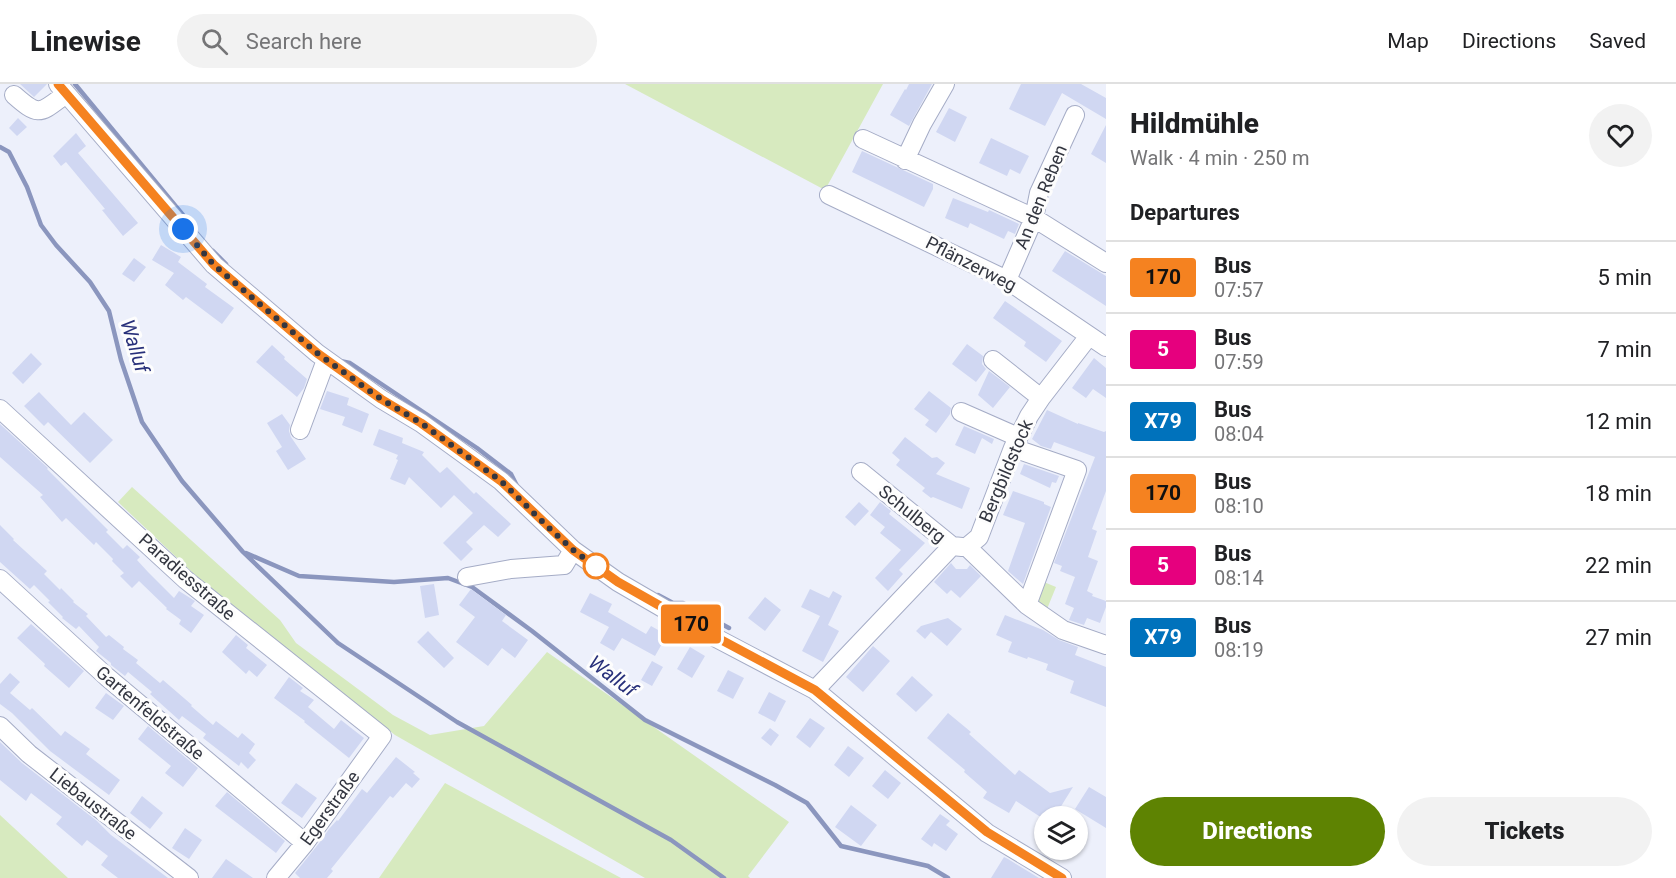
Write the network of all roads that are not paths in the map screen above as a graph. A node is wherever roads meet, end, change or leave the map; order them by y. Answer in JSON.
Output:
{"nodes":[{"id":1,"x":945,"y":84,"type":"edge"},
{"id":2,"x":62,"y":89,"type":"edge"},
{"id":3,"x":14,"y":95,"type":"dead end"},
{"id":4,"x":1075,"y":115,"type":"dead end"},
{"id":5,"x":862,"y":139,"type":"dead end"},
{"id":6,"x":905,"y":160,"type":"junction"},
{"id":7,"x":829,"y":195,"type":"dead end"},
{"id":8,"x":1034,"y":218,"type":"junction"},
{"id":9,"x":1106,"y":263,"type":"edge"},
{"id":10,"x":1007,"y":280,"type":"junction"},
{"id":11,"x":1089,"y":336,"type":"junction"},
{"id":12,"x":1106,"y":347,"type":"edge"},
{"id":13,"x":326,"y":360,"type":"junction"},
{"id":14,"x":993,"y":360,"type":"dead end"},
{"id":15,"x":1041,"y":398,"type":"junction"},
{"id":16,"x":0,"y":409,"type":"edge"},
{"id":17,"x":961,"y":412,"type":"dead end"},
{"id":18,"x":300,"y":430,"type":"dead end"},
{"id":19,"x":1016,"y":442,"type":"junction"},
{"id":20,"x":861,"y":472,"type":"dead end"},
{"id":21,"x":959,"y":547,"type":"junction"},
{"id":22,"x":573,"y":550,"type":"junction"},
{"id":23,"x":467,"y":577,"type":"dead end"},
{"id":24,"x":0,"y":579,"type":"edge"},
{"id":25,"x":1027,"y":605,"type":"junction"},
{"id":26,"x":1106,"y":645,"type":"edge"},
{"id":27,"x":815,"y":690,"type":"junction"},
{"id":28,"x":0,"y":726,"type":"edge"},
{"id":29,"x":382,"y":736,"type":"joint"},
{"id":30,"x":305,"y":843,"type":"junction"},
{"id":31,"x":189,"y":878,"type":"edge"},
{"id":32,"x":276,"y":878,"type":"edge"},
{"id":33,"x":1062,"y":878,"type":"edge"}],
"edges":[{"from":1,"to":6,"type":"street"},
{"from":2,"to":3,"type":"street"},
{"from":2,"to":13,"type":"street"},
{"from":4,"to":8,"type":"street","name":"An den Reben"},
{"from":5,"to":6,"type":"street"},
{"from":6,"to":8,"type":"street"},
{"from":7,"to":10,"type":"street","name":"Pflänzerweg"},
{"from":8,"to":9,"type":"street"},
{"from":8,"to":10,"type":"street","name":"An den Reben"},
{"from":10,"to":11,"type":"street","name":"Pflänzerweg"},
{"from":11,"to":12,"type":"street","name":"Pflänzerweg"},
{"from":11,"to":15,"type":"street","name":"Bergbildstock"},
{"from":13,"to":18,"type":"street"},
{"from":13,"to":22,"type":"street"},
{"from":14,"to":15,"type":"street"},
{"from":15,"to":19,"type":"street","name":"Bergbildstock"},
{"from":16,"to":29,"type":"street","name":"Paradiesstraße"},
{"from":17,"to":19,"type":"street"},
{"from":19,"to":21,"type":"street","name":"Bergbildstock"},
{"from":19,"to":25,"type":"street"},
{"from":20,"to":21,"type":"street","name":"Schulberg"},
{"from":21,"to":25,"type":"street","name":"Schulberg"},
{"from":21,"to":27,"type":"street","name":"Bergbildstock"},
{"from":22,"to":23,"type":"street"},
{"from":22,"to":27,"type":"street"},
{"from":24,"to":30,"type":"street","name":"Gartenfeldstraße"},
{"from":25,"to":26,"type":"street","name":"Schulberg"},
{"from":27,"to":33,"type":"street"},
{"from":28,"to":31,"type":"street","name":"Liebaustraße"},
{"from":29,"to":30,"type":"street","name":"Egerstraße"},
{"from":30,"to":32,"type":"street","name":"Egerstraße"}]}
